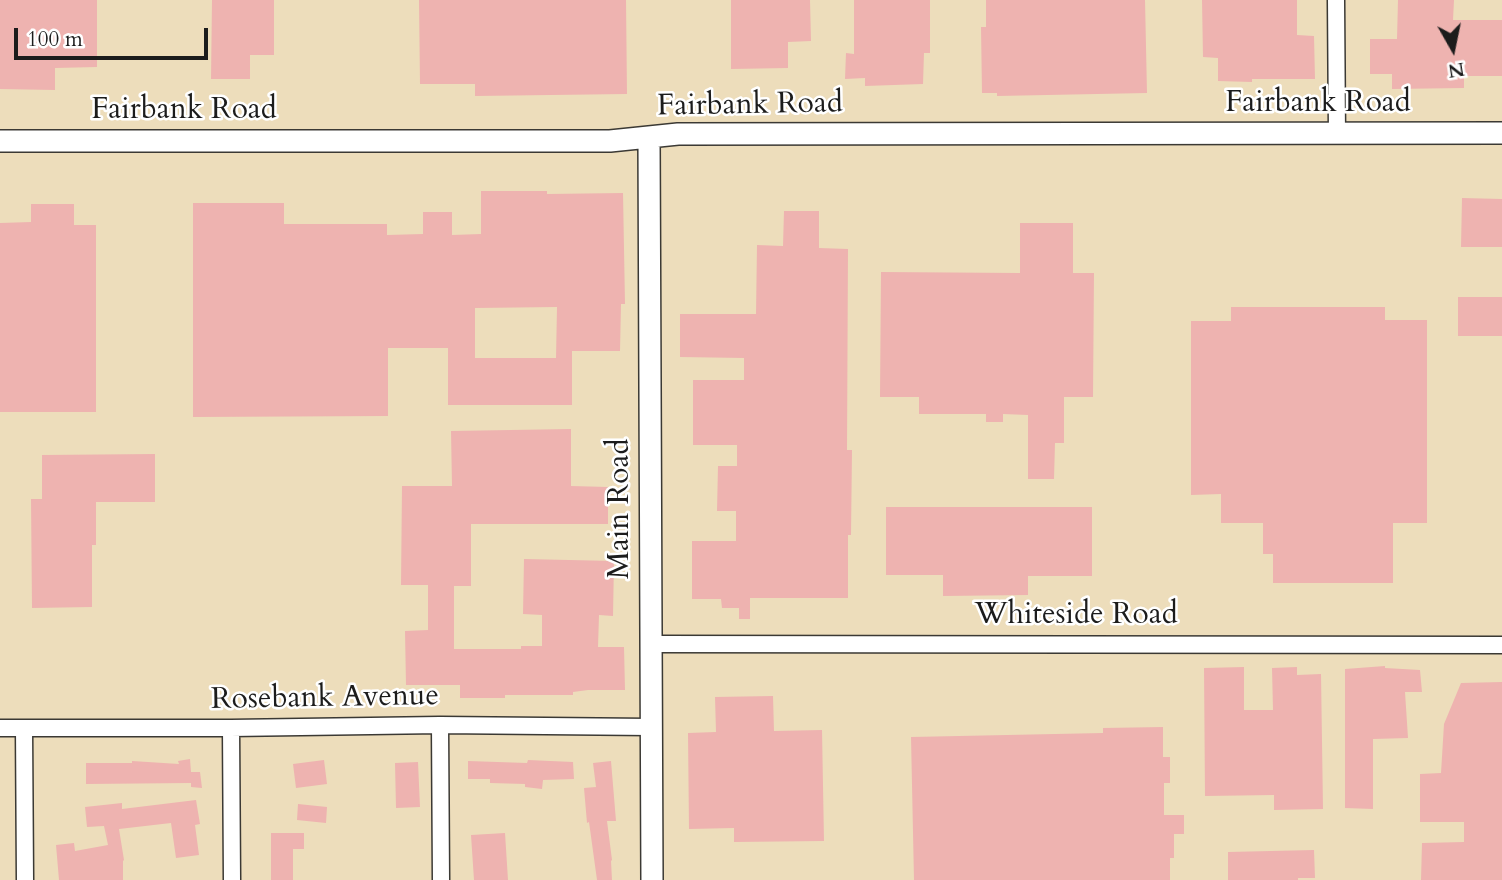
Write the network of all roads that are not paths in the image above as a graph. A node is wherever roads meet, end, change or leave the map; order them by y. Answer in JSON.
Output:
{"nodes":[{"id":1,"x":1336,"y":0,"type":"edge"},
{"id":2,"x":1338,"y":134,"type":"junction"},
{"id":3,"x":1502,"y":134,"type":"edge"},
{"id":4,"x":649,"y":137,"type":"junction"},
{"id":5,"x":0,"y":141,"type":"edge"},
{"id":6,"x":651,"y":644,"type":"junction"},
{"id":7,"x":1502,"y":645,"type":"edge"},
{"id":8,"x":440,"y":725,"type":"junction"},
{"id":9,"x":651,"y":727,"type":"junction"},
{"id":10,"x":0,"y":728,"type":"edge"},
{"id":11,"x":24,"y":728,"type":"junction"},
{"id":12,"x":231,"y":728,"type":"junction"},
{"id":13,"x":25,"y":880,"type":"edge"},
{"id":14,"x":232,"y":880,"type":"edge"},
{"id":15,"x":441,"y":880,"type":"edge"},
{"id":16,"x":652,"y":880,"type":"edge"}],
"edges":[{"from":1,"to":2,"type":"street"},
{"from":2,"to":3,"type":"main road","name":"Fairbank Road"},
{"from":2,"to":4,"type":"main road","name":"Fairbank Road"},
{"from":4,"to":5,"type":"main road","name":"Fairbank Road"},
{"from":4,"to":6,"type":"main road","name":"Main Road"},
{"from":6,"to":7,"type":"street","name":"Whiteside Road"},
{"from":6,"to":9,"type":"main road","name":"Main Road"},
{"from":8,"to":9,"type":"street","name":"Rosebank Avenue"},
{"from":8,"to":12,"type":"street","name":"Rosebank Avenue"},
{"from":8,"to":15,"type":"street"},
{"from":9,"to":16,"type":"main road","name":"Main Road"},
{"from":10,"to":11,"type":"street","name":"Rosebank Avenue"},
{"from":11,"to":12,"type":"street","name":"Rosebank Avenue"},
{"from":11,"to":13,"type":"street"},
{"from":12,"to":14,"type":"street"}]}
